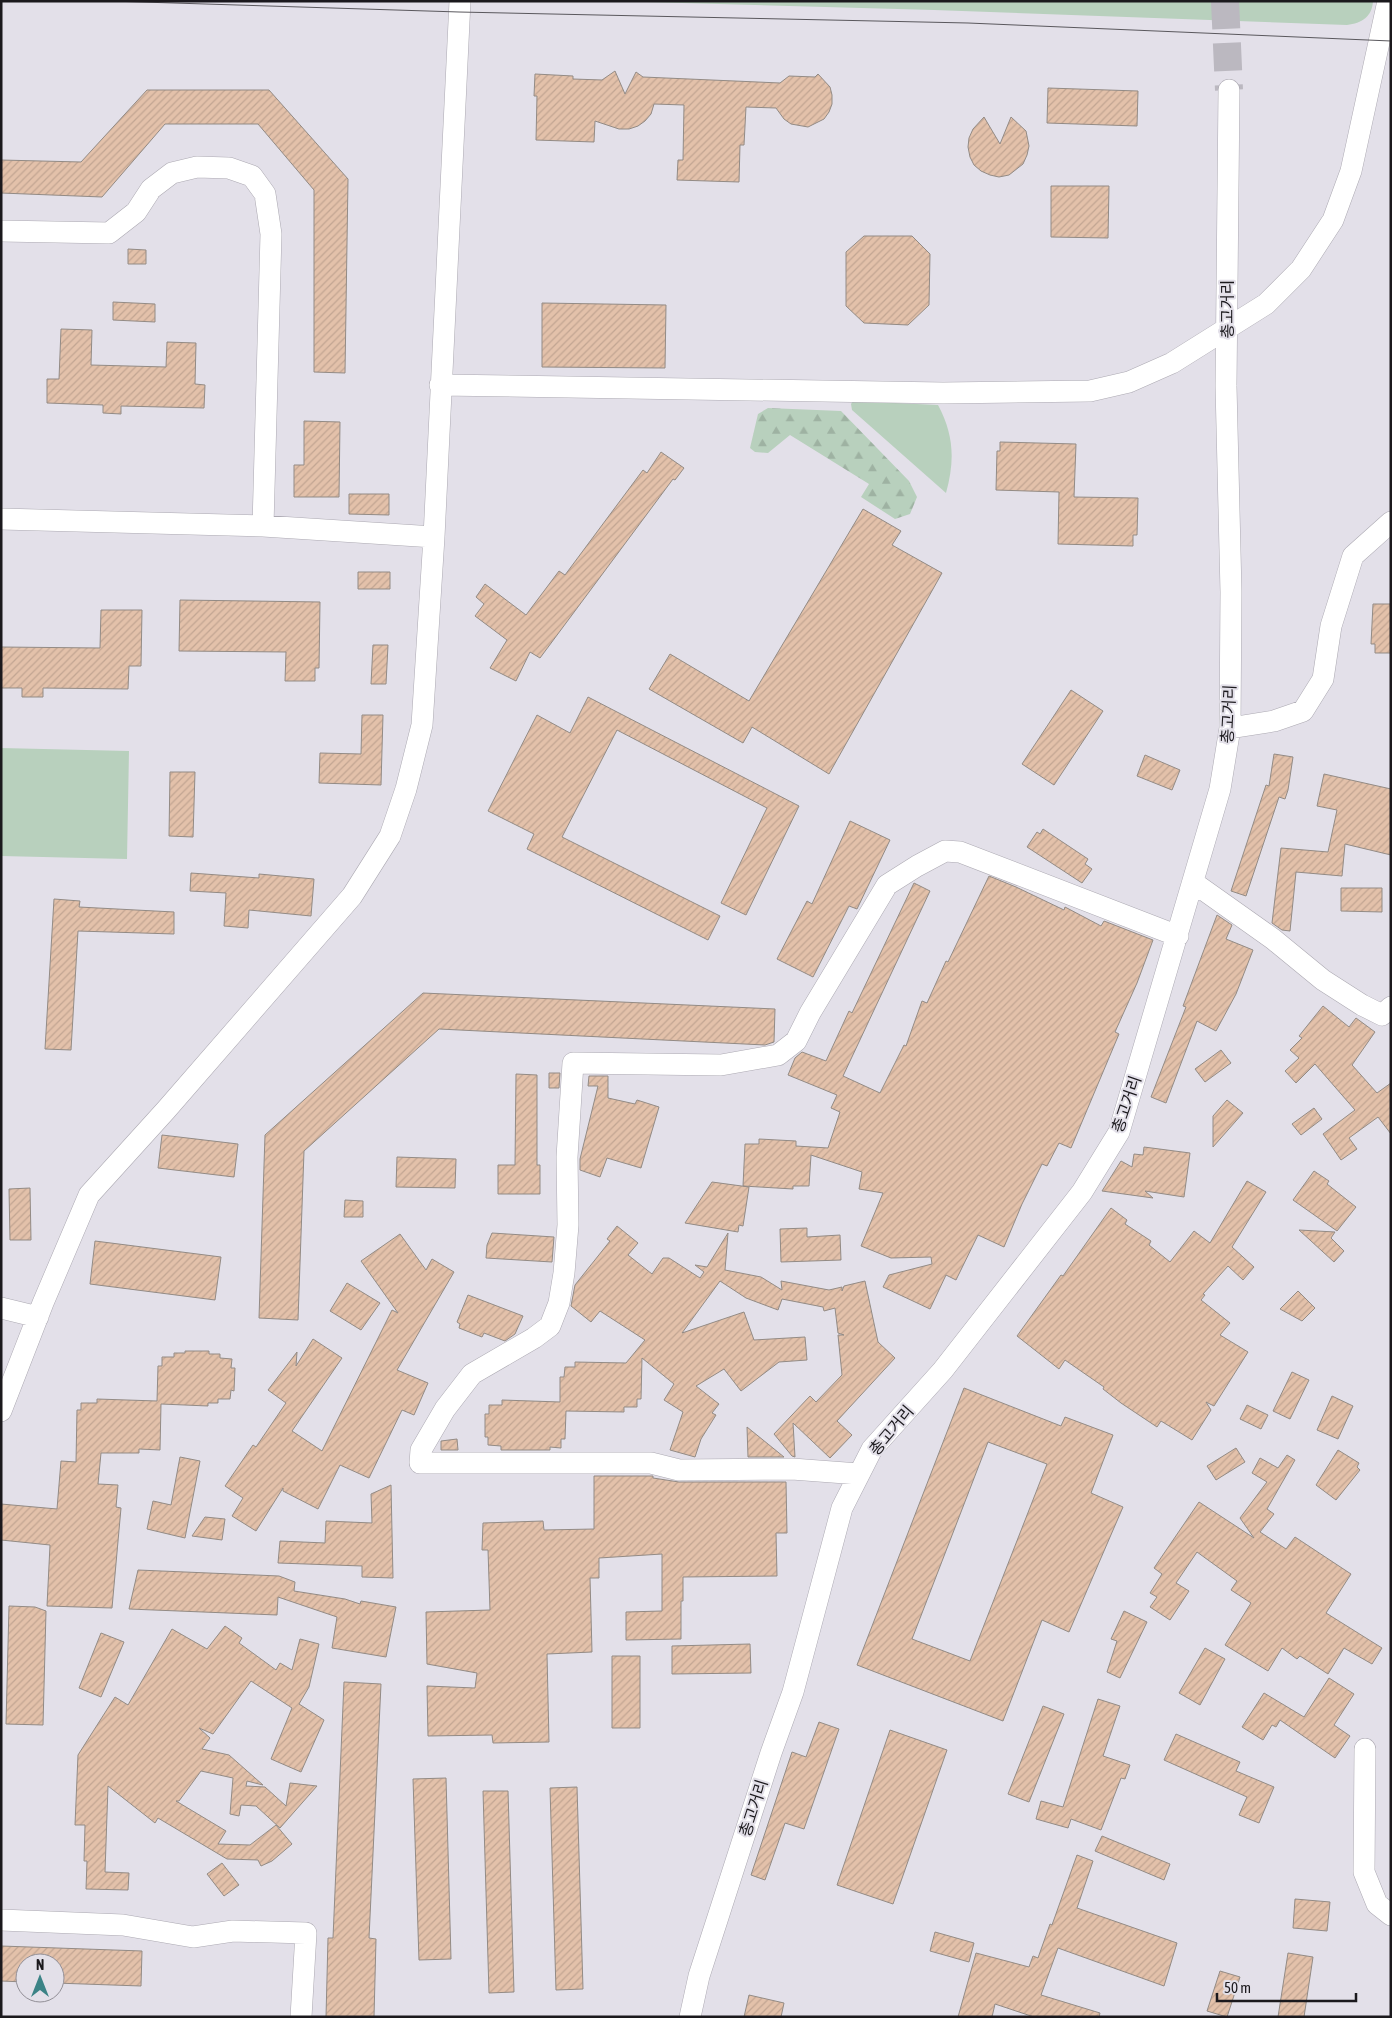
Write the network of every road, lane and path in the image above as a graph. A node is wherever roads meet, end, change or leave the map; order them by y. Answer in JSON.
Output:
{"nodes":[{"id":1,"x":460,"y":1,"type":"edge"},
{"id":2,"x":1388,"y":1,"type":"edge"},
{"id":3,"x":1229,"y":90,"type":"tunnel mouth"},
{"id":4,"x":1,"y":230,"type":"edge"},
{"id":5,"x":1227,"y":327,"type":"junction"},
{"id":6,"x":440,"y":385,"type":"junction"},
{"id":7,"x":1,"y":519,"type":"edge"},
{"id":8,"x":1391,"y":522,"type":"edge"},
{"id":9,"x":263,"y":526,"type":"junction"},
{"id":10,"x":434,"y":537,"type":"junction"},
{"id":11,"x":1230,"y":728,"type":"junction"},
{"id":12,"x":1194,"y":883,"type":"junction"},
{"id":13,"x":1178,"y":936,"type":"junction"},
{"id":14,"x":1391,"y":1007,"type":"edge"},
{"id":15,"x":1,"y":1308,"type":"edge"},
{"id":16,"x":38,"y":1317,"type":"junction"},
{"id":17,"x":1,"y":1411,"type":"edge"},
{"id":18,"x":859,"y":1474,"type":"junction"},
{"id":19,"x":1365,"y":1749,"type":"dead end"},
{"id":20,"x":1391,"y":1915,"type":"edge"},
{"id":21,"x":1,"y":1920,"type":"edge"},
{"id":22,"x":301,"y":2017,"type":"edge"},
{"id":23,"x":690,"y":2017,"type":"edge"}],
"edges":[{"from":1,"to":6,"type":"street"},
{"from":2,"to":5,"type":"street"},
{"from":3,"to":5,"type":"street","name":"총고거리"},
{"from":4,"to":9,"type":"street"},
{"from":5,"to":6,"type":"street"},
{"from":5,"to":11,"type":"street","name":"총고거리"},
{"from":6,"to":10,"type":"street"},
{"from":7,"to":9,"type":"street"},
{"from":8,"to":11,"type":"street"},
{"from":9,"to":10,"type":"street"},
{"from":10,"to":16,"type":"street"},
{"from":11,"to":12,"type":"street","name":"총고거리"},
{"from":12,"to":13,"type":"street","name":"총고거리"},
{"from":12,"to":14,"type":"street"},
{"from":13,"to":18,"type":"street","name":"총고거리"},
{"from":13,"to":18,"type":"street"},
{"from":15,"to":16,"type":"street"},
{"from":16,"to":17,"type":"street"},
{"from":18,"to":23,"type":"street","name":"총고거리"},
{"from":19,"to":20,"type":"street"},
{"from":21,"to":22,"type":"street"}]}
